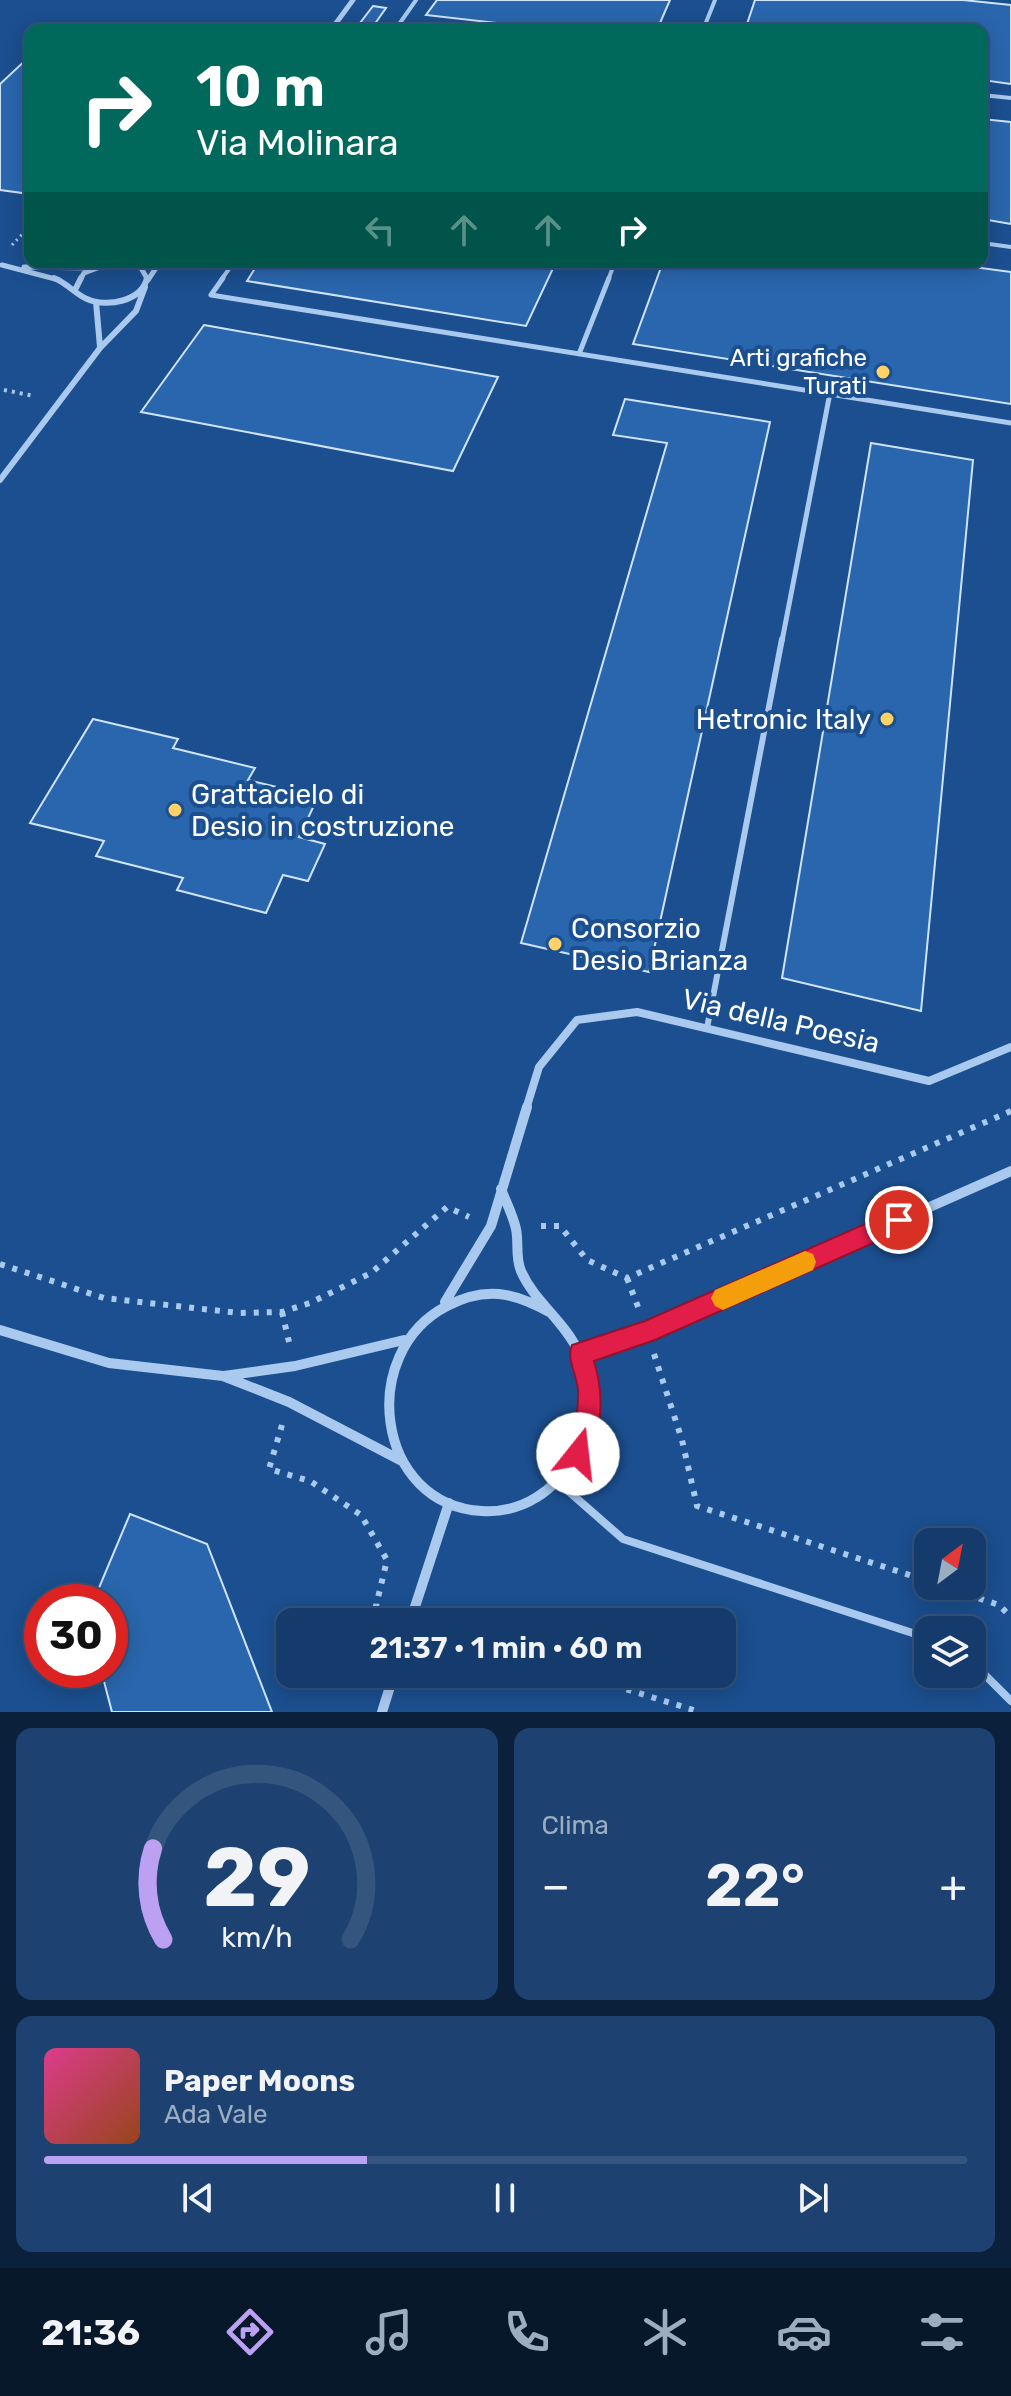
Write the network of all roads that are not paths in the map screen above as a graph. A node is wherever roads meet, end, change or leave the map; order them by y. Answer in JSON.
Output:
{"nodes":[{"id":1,"x":352,"y":0,"type":"edge"},
{"id":2,"x":416,"y":0,"type":"edge"},
{"id":3,"x":715,"y":0,"type":"edge"},
{"id":4,"x":335,"y":24,"type":"edge"},
{"id":5,"x":399,"y":24,"type":"edge"},
{"id":6,"x":705,"y":24,"type":"edge"},
{"id":7,"x":988,"y":96,"type":"edge"},
{"id":8,"x":1011,"y":98,"type":"edge"},
{"id":9,"x":988,"y":244,"type":"edge"},
{"id":10,"x":1011,"y":247,"type":"edge"},
{"id":11,"x":1,"y":265,"type":"edge"},
{"id":12,"x":24,"y":266,"type":"edge"},
{"id":13,"x":91,"y":268,"type":"edge"},
{"id":14,"x":138,"y":268,"type":"edge"},
{"id":15,"x":156,"y":268,"type":"edge"},
{"id":16,"x":230,"y":268,"type":"edge"},
{"id":17,"x":613,"y":268,"type":"edge"},
{"id":18,"x":146,"y":284,"type":"junction"},
{"id":19,"x":76,"y":288,"type":"junction"},
{"id":20,"x":96,"y":302,"type":"junction"},
{"id":21,"x":100,"y":348,"type":"junction"},
{"id":22,"x":579,"y":354,"type":"junction"},
{"id":23,"x":830,"y":393,"type":"junction"},
{"id":24,"x":1011,"y":423,"type":"edge"},
{"id":25,"x":0,"y":480,"type":"edge"},
{"id":26,"x":707,"y":1028,"type":"junction"},
{"id":27,"x":1011,"y":1047,"type":"edge"},
{"id":28,"x":1011,"y":1171,"type":"edge"},
{"id":29,"x":501,"y":1189,"type":"junction"},
{"id":30,"x":445,"y":1302,"type":"junction"},
{"id":31,"x":549,"y":1312,"type":"junction"},
{"id":32,"x":0,"y":1330,"type":"edge"},
{"id":33,"x":404,"y":1340,"type":"junction"},
{"id":34,"x":581,"y":1354,"type":"junction"},
{"id":35,"x":223,"y":1376,"type":"junction"},
{"id":36,"x":402,"y":1461,"type":"junction"},
{"id":37,"x":558,"y":1482,"type":"junction"},
{"id":38,"x":449,"y":1503,"type":"junction"},
{"id":39,"x":415,"y":1608,"type":"edge"},
{"id":40,"x":914,"y":1633,"type":"edge"},
{"id":41,"x":986,"y":1676,"type":"edge"},
{"id":42,"x":390,"y":1688,"type":"edge"},
{"id":43,"x":1011,"y":1701,"type":"edge"},
{"id":44,"x":382,"y":1712,"type":"edge"}],
"edges":[{"from":1,"to":4,"type":"street"},
{"from":2,"to":5,"type":"lane"},
{"from":3,"to":6,"type":"lane"},
{"from":7,"to":8,"type":"lane"},
{"from":9,"to":10,"type":"lane"},
{"from":11,"to":12,"type":"street"},
{"from":11,"to":19,"type":"street"},
{"from":13,"to":19,"type":"street"},
{"from":14,"to":18,"type":"street"},
{"from":15,"to":18,"type":"street"},
{"from":16,"to":22,"type":"lane"},
{"from":17,"to":22,"type":"lane"},
{"from":18,"to":20,"type":"street"},
{"from":18,"to":21,"type":"street"},
{"from":19,"to":20,"type":"street"},
{"from":20,"to":21,"type":"street"},
{"from":21,"to":25,"type":"street"},
{"from":22,"to":23,"type":"lane"},
{"from":23,"to":24,"type":"lane"},
{"from":23,"to":26,"type":"lane"},
{"from":26,"to":27,"type":"street","name":"Via della Poesia"},
{"from":26,"to":29,"type":"street","name":"Via della Poesia"},
{"from":28,"to":34,"type":"street"},
{"from":29,"to":30,"type":"street","name":"Via della Poesia"},
{"from":29,"to":31,"type":"street"},
{"from":30,"to":31,"type":"street"},
{"from":30,"to":33,"type":"street"},
{"from":31,"to":34,"type":"street"},
{"from":32,"to":35,"type":"street"},
{"from":33,"to":35,"type":"street"},
{"from":33,"to":36,"type":"street"},
{"from":34,"to":37,"type":"street"},
{"from":35,"to":36,"type":"street"},
{"from":36,"to":38,"type":"street"},
{"from":37,"to":38,"type":"street"},
{"from":37,"to":40,"type":"lane"},
{"from":38,"to":39,"type":"street"},
{"from":41,"to":43,"type":"lane"},
{"from":42,"to":44,"type":"street"}]}
